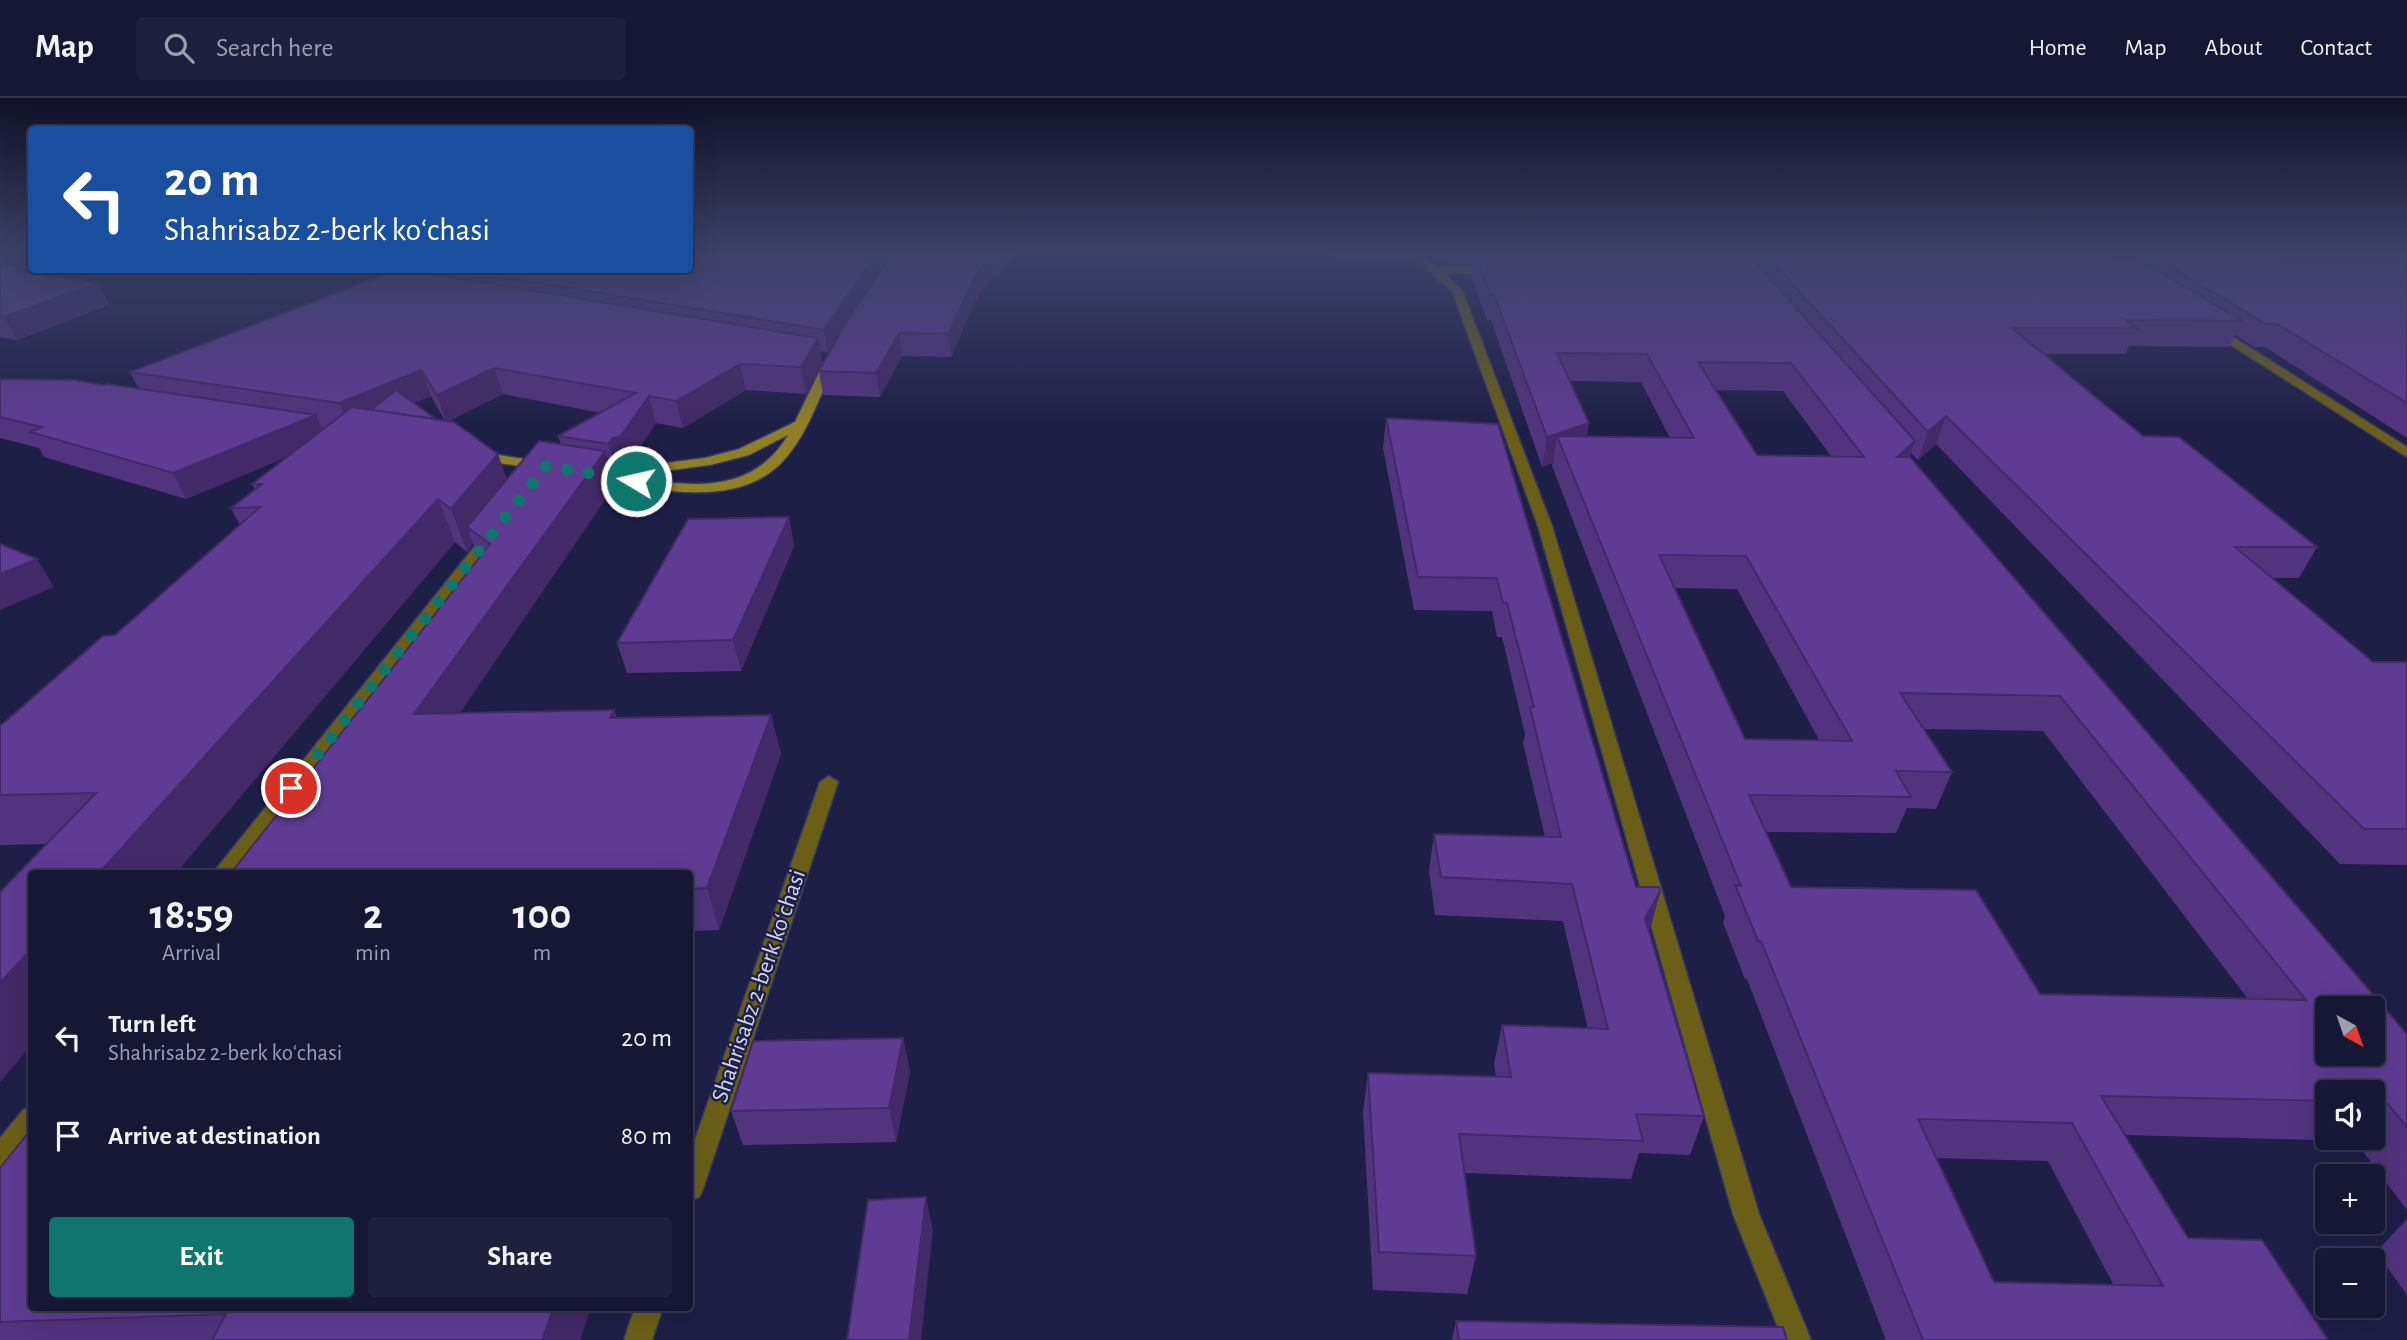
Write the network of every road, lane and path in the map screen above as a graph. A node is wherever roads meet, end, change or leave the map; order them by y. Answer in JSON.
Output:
{"nodes":[{"id":1,"x":1464,"y":310,"type":"edge"},
{"id":2,"x":2197,"y":319,"type":"edge"},
{"id":3,"x":838,"y":349,"type":"edge"},
{"id":4,"x":818,"y":357,"type":"edge"},
{"id":5,"x":831,"y":359,"type":"junction"},
{"id":6,"x":797,"y":425,"type":"junction"},
{"id":7,"x":463,"y":453,"type":"edge"},
{"id":8,"x":2407,"y":453,"type":"edge"},
{"id":9,"x":547,"y":470,"type":"edge"},
{"id":10,"x":503,"y":519,"type":"edge"},
{"id":11,"x":829,"y":782,"type":"dead end"},
{"id":12,"x":225,"y":870,"type":"edge"},
{"id":13,"x":28,"y":1122,"type":"edge"},
{"id":14,"x":0,"y":1157,"type":"edge"},
{"id":15,"x":693,"y":1180,"type":"edge"},
{"id":16,"x":648,"y":1311,"type":"edge"},
{"id":17,"x":638,"y":1340,"type":"edge"},
{"id":18,"x":1797,"y":1340,"type":"edge"}],
"edges":[{"from":1,"to":18,"type":"street"},
{"from":2,"to":8,"type":"street"},
{"from":3,"to":5,"type":"street"},
{"from":4,"to":5,"type":"street"},
{"from":5,"to":6,"type":"street"},
{"from":6,"to":6,"type":"street"},
{"from":7,"to":9,"type":"street"},
{"from":10,"to":12,"type":"street"},
{"from":11,"to":15,"type":"street","name":"Shahrisabz 2-berk koʻchasi"},
{"from":13,"to":14,"type":"street"},
{"from":16,"to":17,"type":"street"}]}
